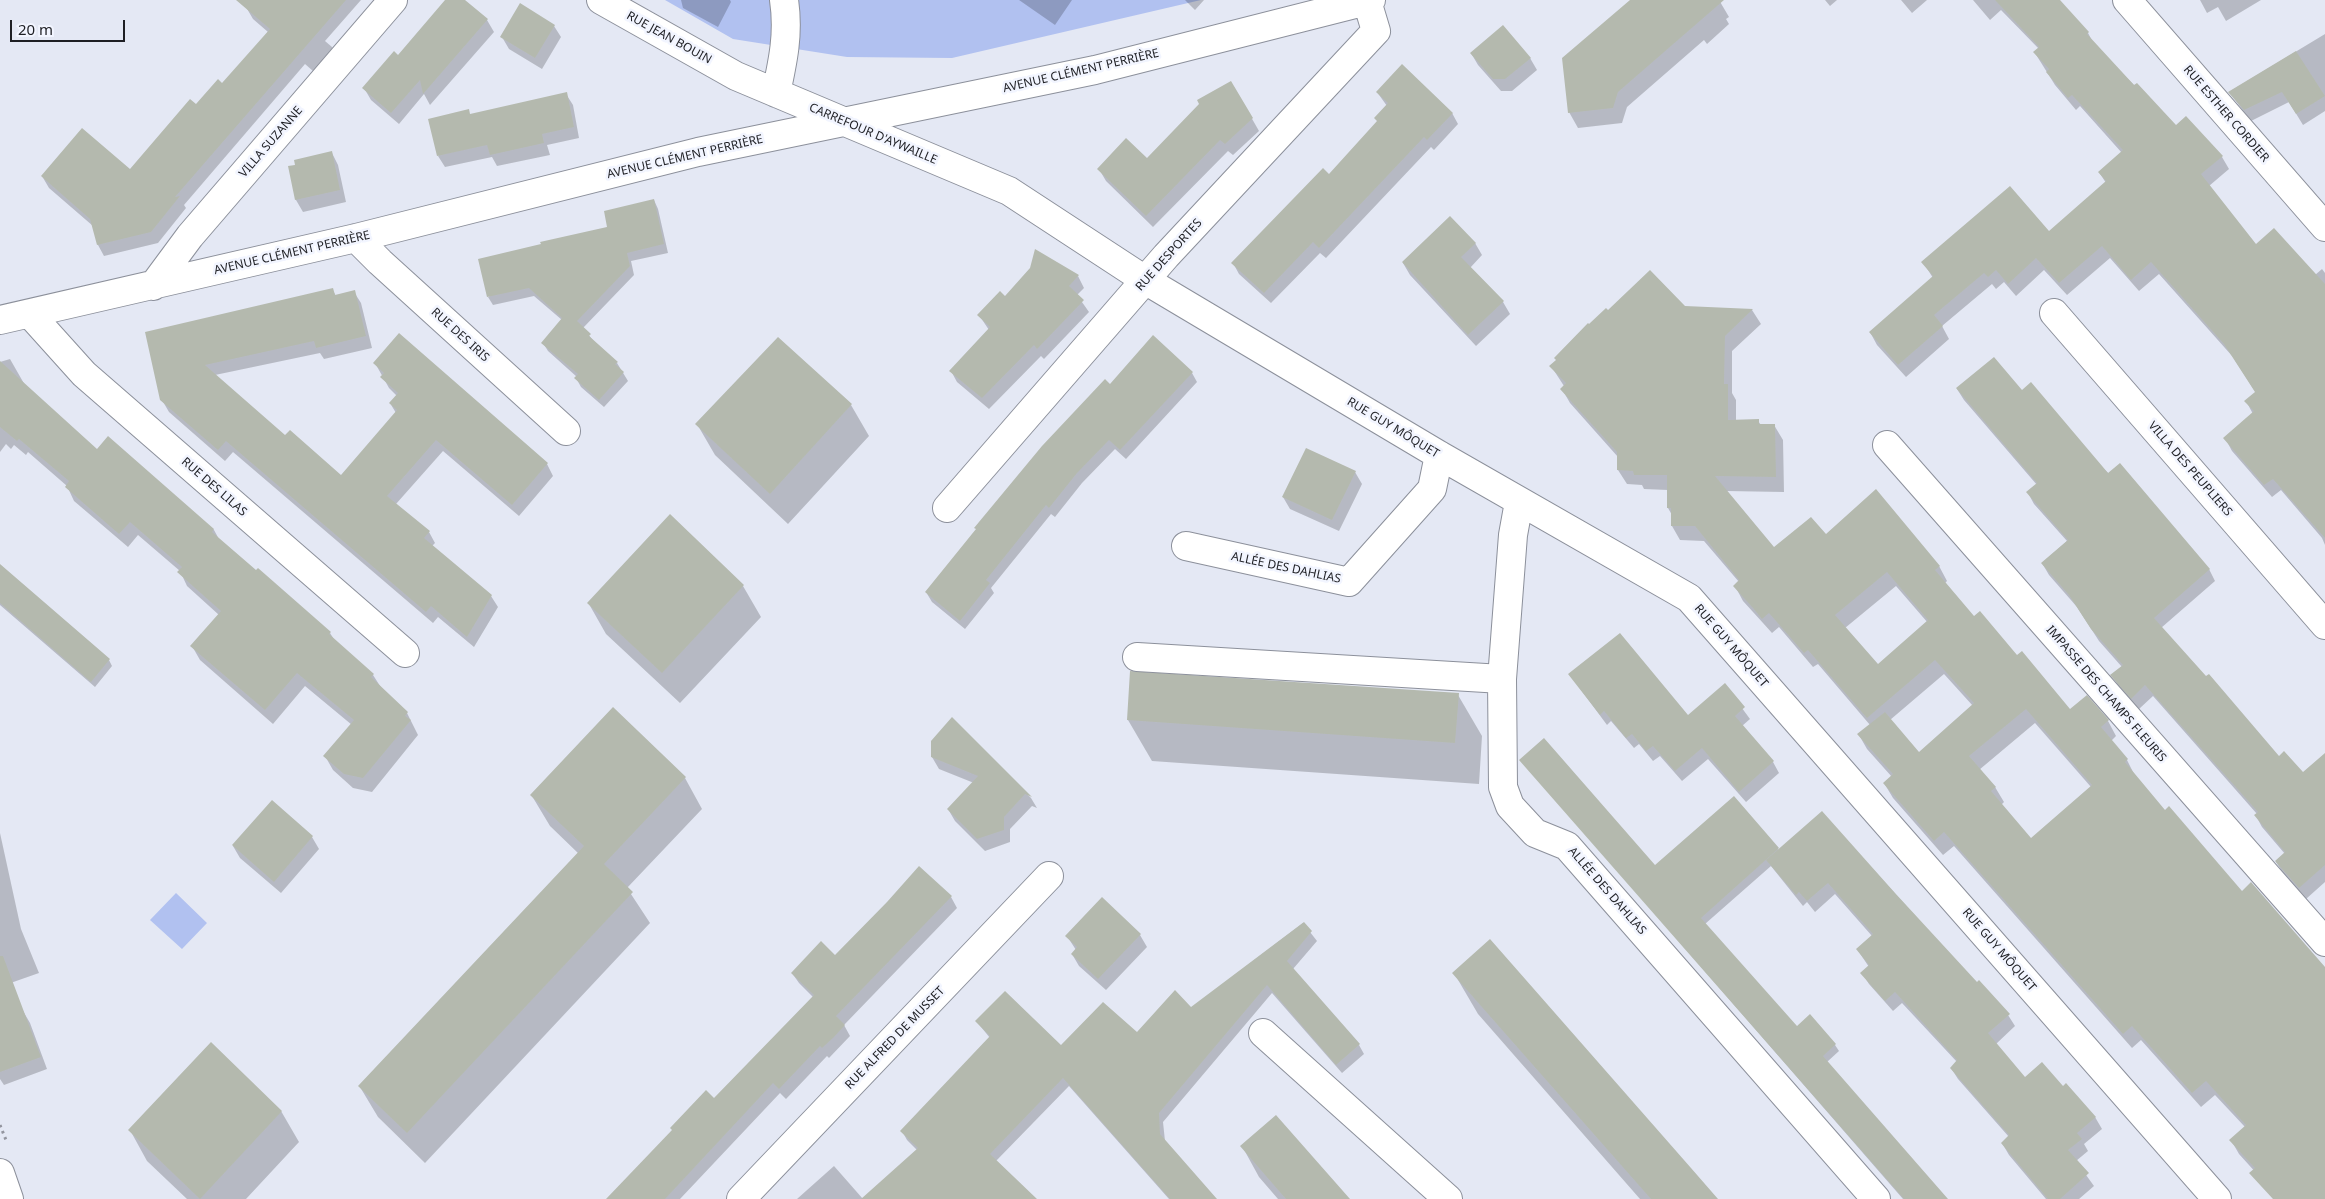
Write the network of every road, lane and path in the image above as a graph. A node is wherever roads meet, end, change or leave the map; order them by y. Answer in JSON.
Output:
{"nodes":[{"id":1,"x":393,"y":0,"type":"edge"},
{"id":2,"x":601,"y":0,"type":"edge"},
{"id":3,"x":784,"y":0,"type":"edge"},
{"id":4,"x":2126,"y":0,"type":"edge"},
{"id":5,"x":1369,"y":1,"type":"edge"},
{"id":6,"x":736,"y":76,"type":"joint"},
{"id":7,"x":776,"y":93,"type":"junction"},
{"id":8,"x":844,"y":122,"type":"junction"},
{"id":9,"x":1009,"y":191,"type":"joint"},
{"id":10,"x":2325,"y":228,"type":"edge"},
{"id":11,"x":356,"y":238,"type":"junction"},
{"id":12,"x":1145,"y":280,"type":"junction"},
{"id":13,"x":153,"y":286,"type":"junction"},
{"id":14,"x":2054,"y":313,"type":"dead end"},
{"id":15,"x":30,"y":314,"type":"junction"},
{"id":16,"x":0,"y":320,"type":"edge"},
{"id":17,"x":566,"y":431,"type":"dead end"},
{"id":18,"x":1887,"y":445,"type":"dead end"},
{"id":19,"x":1439,"y":455,"type":"junction"},
{"id":20,"x":1519,"y":502,"type":"junction"},
{"id":21,"x":947,"y":508,"type":"dead end"},
{"id":22,"x":1186,"y":546,"type":"dead end"},
{"id":23,"x":2325,"y":625,"type":"edge"},
{"id":24,"x":405,"y":653,"type":"dead end"},
{"id":25,"x":1137,"y":657,"type":"dead end"},
{"id":26,"x":1502,"y":679,"type":"junction"},
{"id":27,"x":1049,"y":876,"type":"dead end"},
{"id":28,"x":2325,"y":942,"type":"edge"},
{"id":29,"x":1263,"y":1033,"type":"dead end"},
{"id":30,"x":0,"y":1173,"type":"edge"},
{"id":31,"x":9,"y":1199,"type":"edge"},
{"id":32,"x":741,"y":1199,"type":"edge"},
{"id":33,"x":1448,"y":1199,"type":"edge"},
{"id":34,"x":1876,"y":1199,"type":"edge"},
{"id":35,"x":2217,"y":1199,"type":"edge"}],
"edges":[{"from":1,"to":13,"type":"street","name":"VILLA SUZANNE"},
{"from":2,"to":6,"type":"street","name":"RUE JEAN BOUIN"},
{"from":3,"to":7,"type":"street"},
{"from":4,"to":10,"type":"street","name":"RUE ESTHER CORDIER"},
{"from":5,"to":8,"type":"street","name":"AVENUE CLÉMENT PERRIÈRE"},
{"from":5,"to":12,"type":"street","name":"RUE DESPORTES"},
{"from":6,"to":7,"type":"street","name":"CARREFOUR D'AYWAILLE"},
{"from":7,"to":8,"type":"street","name":"CARREFOUR D'AYWAILLE"},
{"from":8,"to":9,"type":"street","name":"CARREFOUR D'AYWAILLE"},
{"from":8,"to":11,"type":"street","name":"AVENUE CLÉMENT PERRIÈRE"},
{"from":9,"to":12,"type":"street","name":"RUE GUY MÔQUET"},
{"from":11,"to":13,"type":"street","name":"AVENUE CLÉMENT PERRIÈRE"},
{"from":11,"to":17,"type":"street","name":"RUE DES IRIS"},
{"from":12,"to":19,"type":"street","name":"RUE GUY MÔQUET"},
{"from":12,"to":21,"type":"street","name":"RUE DESPORTES"},
{"from":13,"to":15,"type":"street","name":"AVENUE CLÉMENT PERRIÈRE"},
{"from":14,"to":23,"type":"street","name":"VILLA DES PEUPLIERS"},
{"from":15,"to":16,"type":"street","name":"AVENUE CLÉMENT PERRIÈRE"},
{"from":15,"to":24,"type":"street","name":"RUE DES LILAS"},
{"from":18,"to":28,"type":"street","name":"IMPASSE DES CHAMPS FLEURIS"},
{"from":19,"to":20,"type":"street","name":"RUE GUY MÔQUET"},
{"from":19,"to":22,"type":"street","name":"ALLÉE DES DAHLIAS"},
{"from":20,"to":26,"type":"street","name":"ALLÉE DES DAHLIAS"},
{"from":20,"to":35,"type":"street","name":"RUE GUY MÔQUET"},
{"from":25,"to":26,"type":"street"},
{"from":26,"to":34,"type":"street","name":"ALLÉE DES DAHLIAS"},
{"from":27,"to":32,"type":"street","name":"RUE ALFRED DE MUSSET"},
{"from":29,"to":33,"type":"street"},
{"from":30,"to":31,"type":"street"}]}
